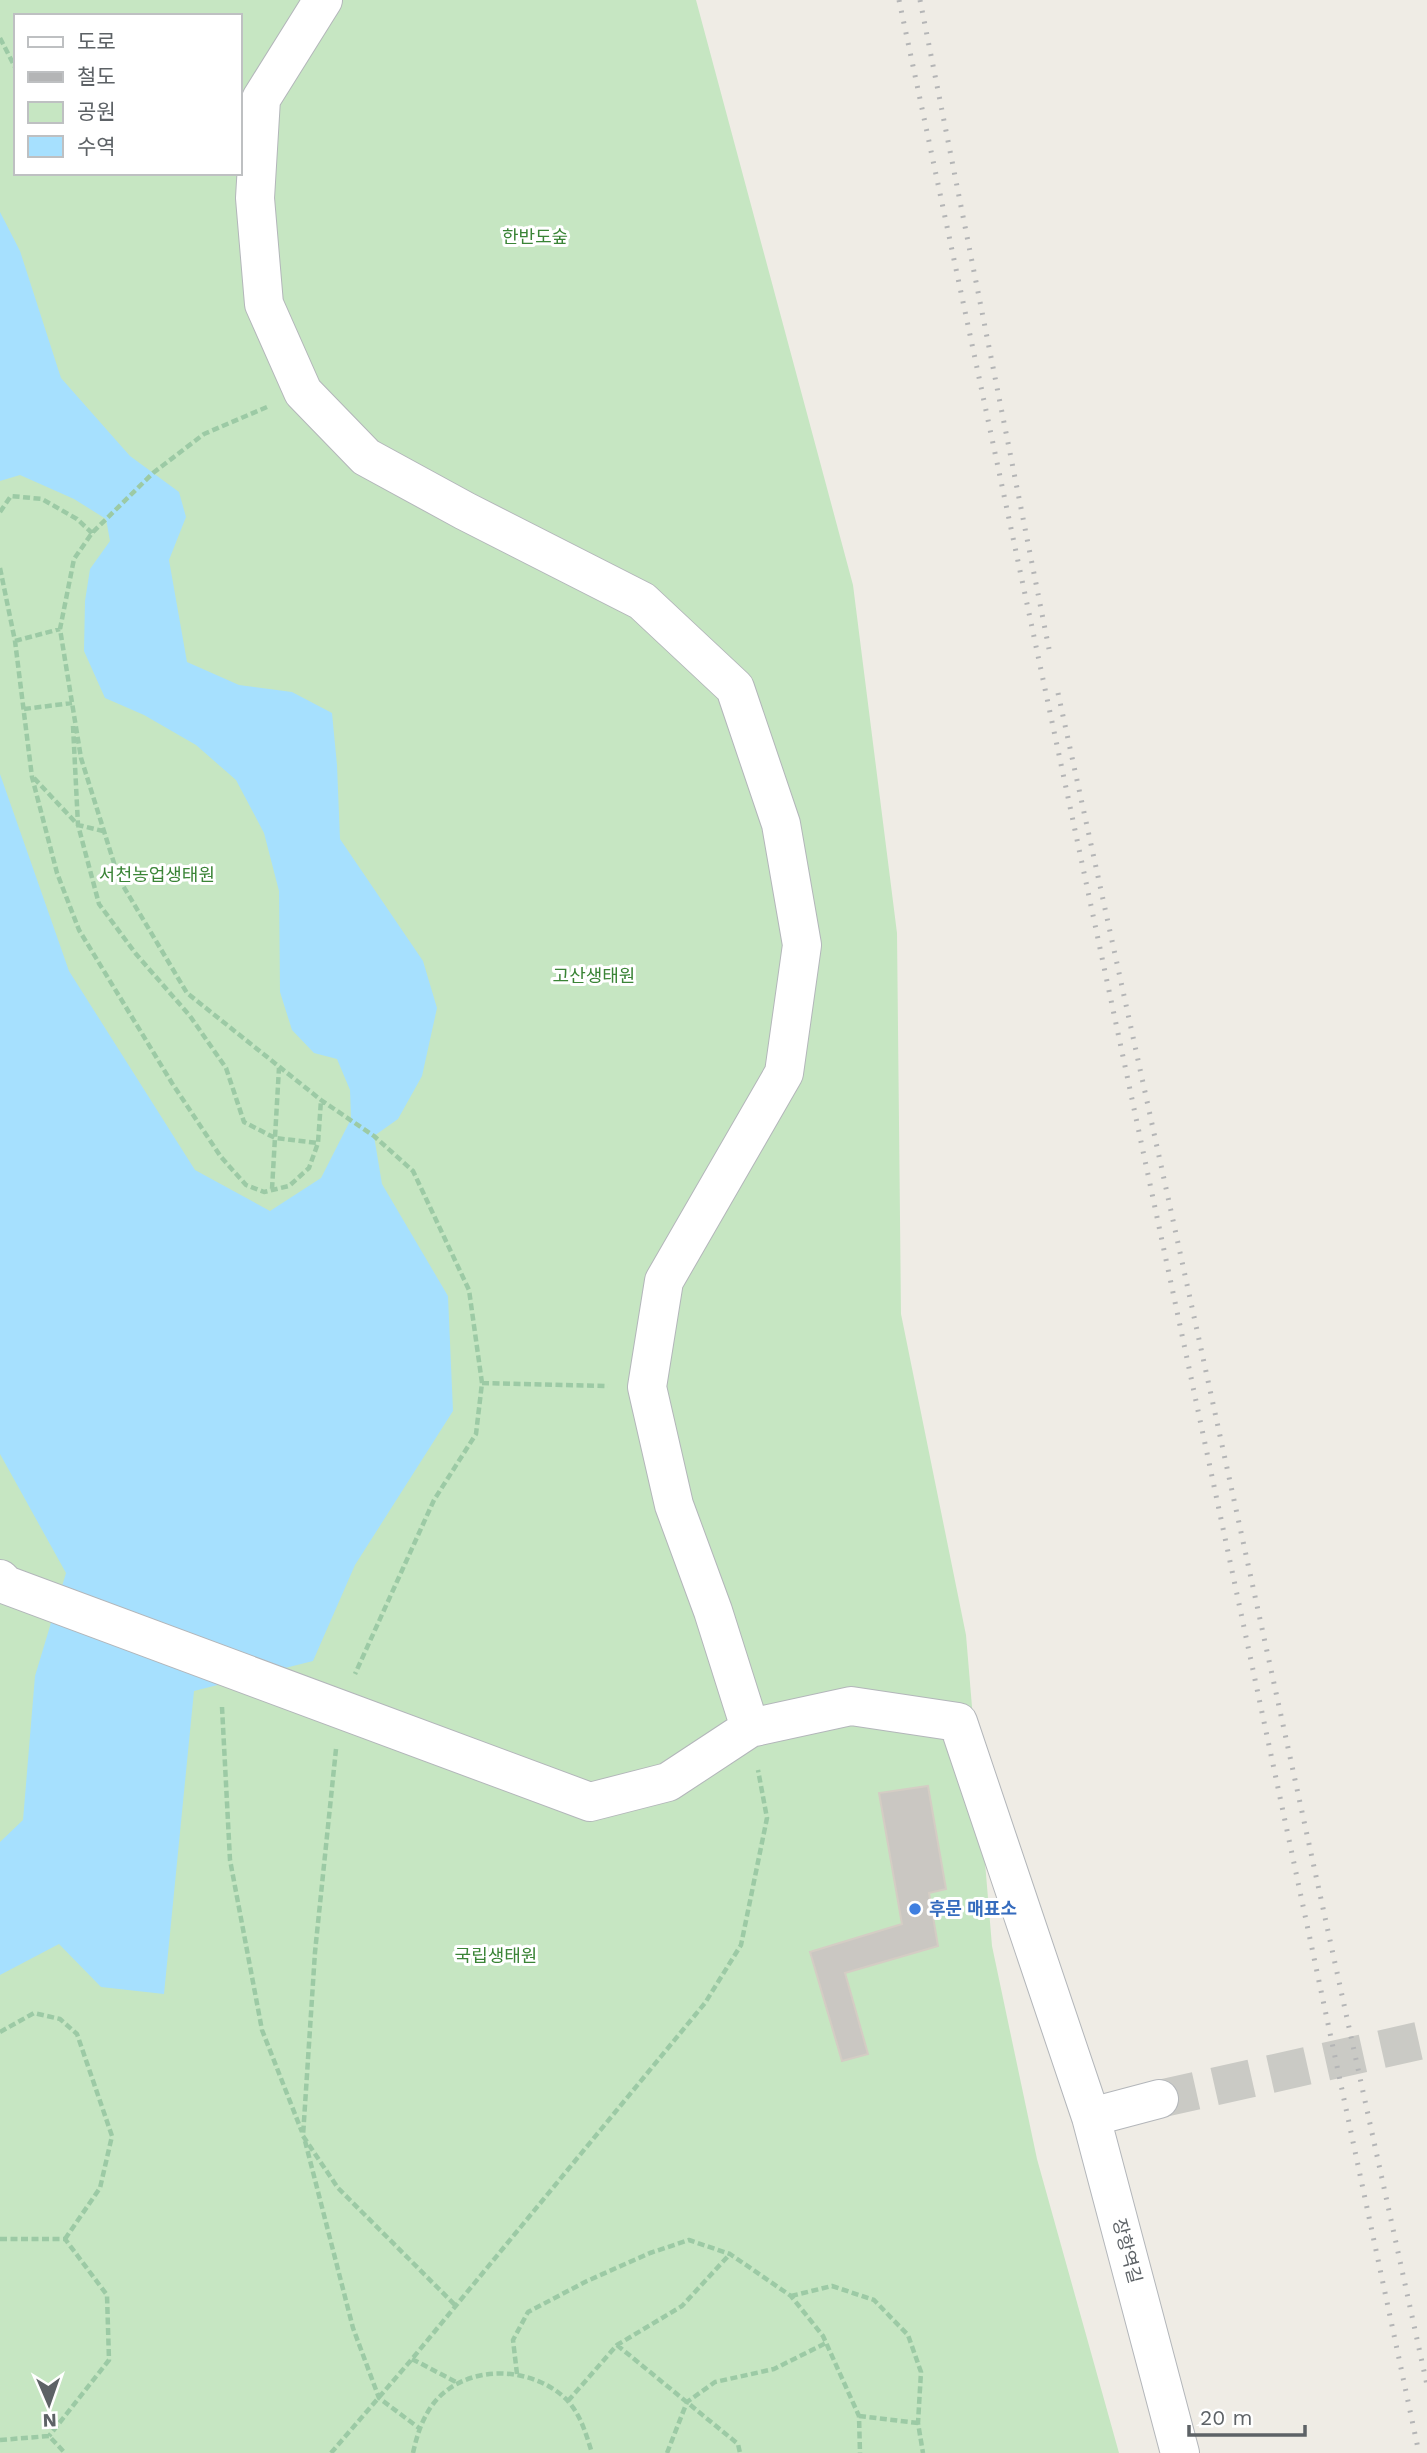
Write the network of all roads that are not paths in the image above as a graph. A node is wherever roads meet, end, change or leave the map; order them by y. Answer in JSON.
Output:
{"nodes":[{"id":1,"x":323,"y":0,"type":"edge"},
{"id":2,"x":0,"y":1579,"type":"edge"},
{"id":3,"x":750,"y":1728,"type":"junction"},
{"id":4,"x":1159,"y":2099,"type":"tunnel mouth"},
{"id":5,"x":1091,"y":2117,"type":"junction"},
{"id":6,"x":1180,"y":2453,"type":"edge"}],
"edges":[{"from":1,"to":3,"type":"street"},
{"from":2,"to":3,"type":"street"},
{"from":3,"to":5,"type":"street","name":"장항역길"},
{"from":4,"to":5,"type":"street"},
{"from":5,"to":6,"type":"street","name":"장항역길"}]}
